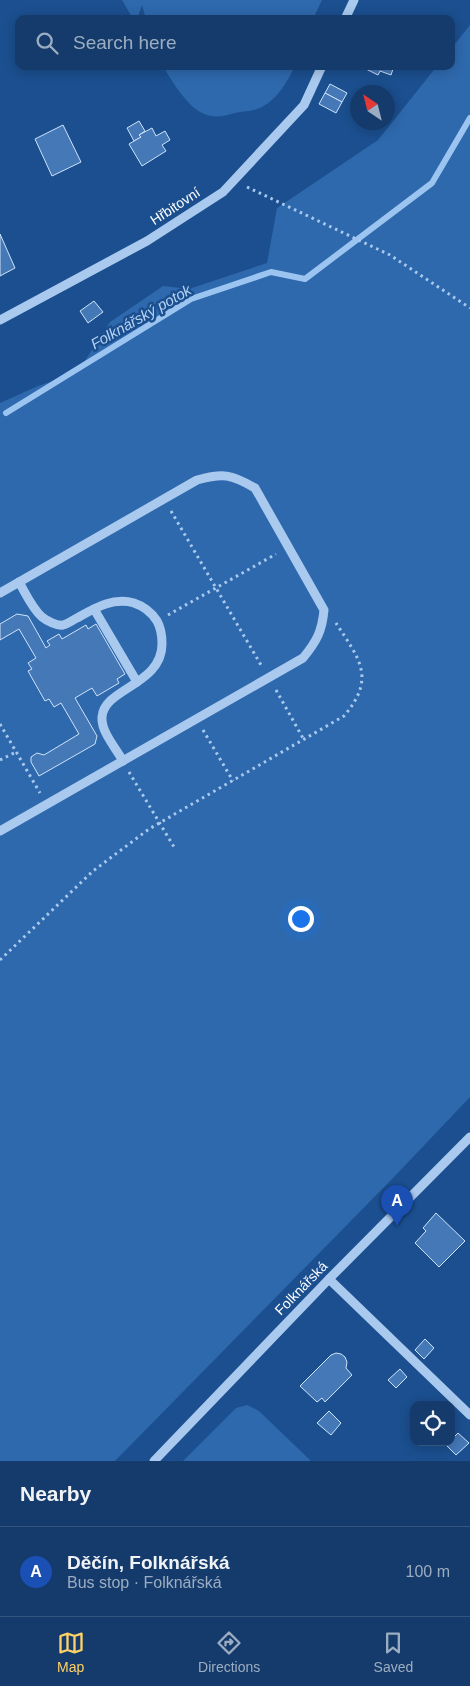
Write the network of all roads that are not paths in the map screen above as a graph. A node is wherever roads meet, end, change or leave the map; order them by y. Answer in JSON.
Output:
{"nodes":[{"id":1,"x":354,"y":0,"type":"edge"},
{"id":2,"x":347,"y":15,"type":"edge"},
{"id":3,"x":320,"y":70,"type":"edge"},
{"id":4,"x":0,"y":320,"type":"edge"},
{"id":5,"x":19,"y":582,"type":"junction"},
{"id":6,"x":0,"y":593,"type":"edge"},
{"id":7,"x":94,"y":609,"type":"junction"},
{"id":8,"x":136,"y":682,"type":"junction"},
{"id":9,"x":123,"y":761,"type":"junction"},
{"id":10,"x":0,"y":831,"type":"edge"},
{"id":11,"x":470,"y":1137,"type":"edge"},
{"id":12,"x":329,"y":1279,"type":"junction"},
{"id":13,"x":470,"y":1415,"type":"edge"},
{"id":14,"x":154,"y":1461,"type":"edge"}],
"edges":[{"from":1,"to":2,"type":"street"},
{"from":3,"to":4,"type":"street","name":"Hřbitovní"},
{"from":5,"to":6,"type":"street"},
{"from":5,"to":7,"type":"street"},
{"from":5,"to":9,"type":"street"},
{"from":7,"to":8,"type":"street"},
{"from":7,"to":8,"type":"street"},
{"from":8,"to":9,"type":"street"},
{"from":9,"to":10,"type":"street"},
{"from":11,"to":12,"type":"street","name":"Folknářská"},
{"from":12,"to":13,"type":"street"},
{"from":12,"to":14,"type":"street","name":"Folknářská"}]}
